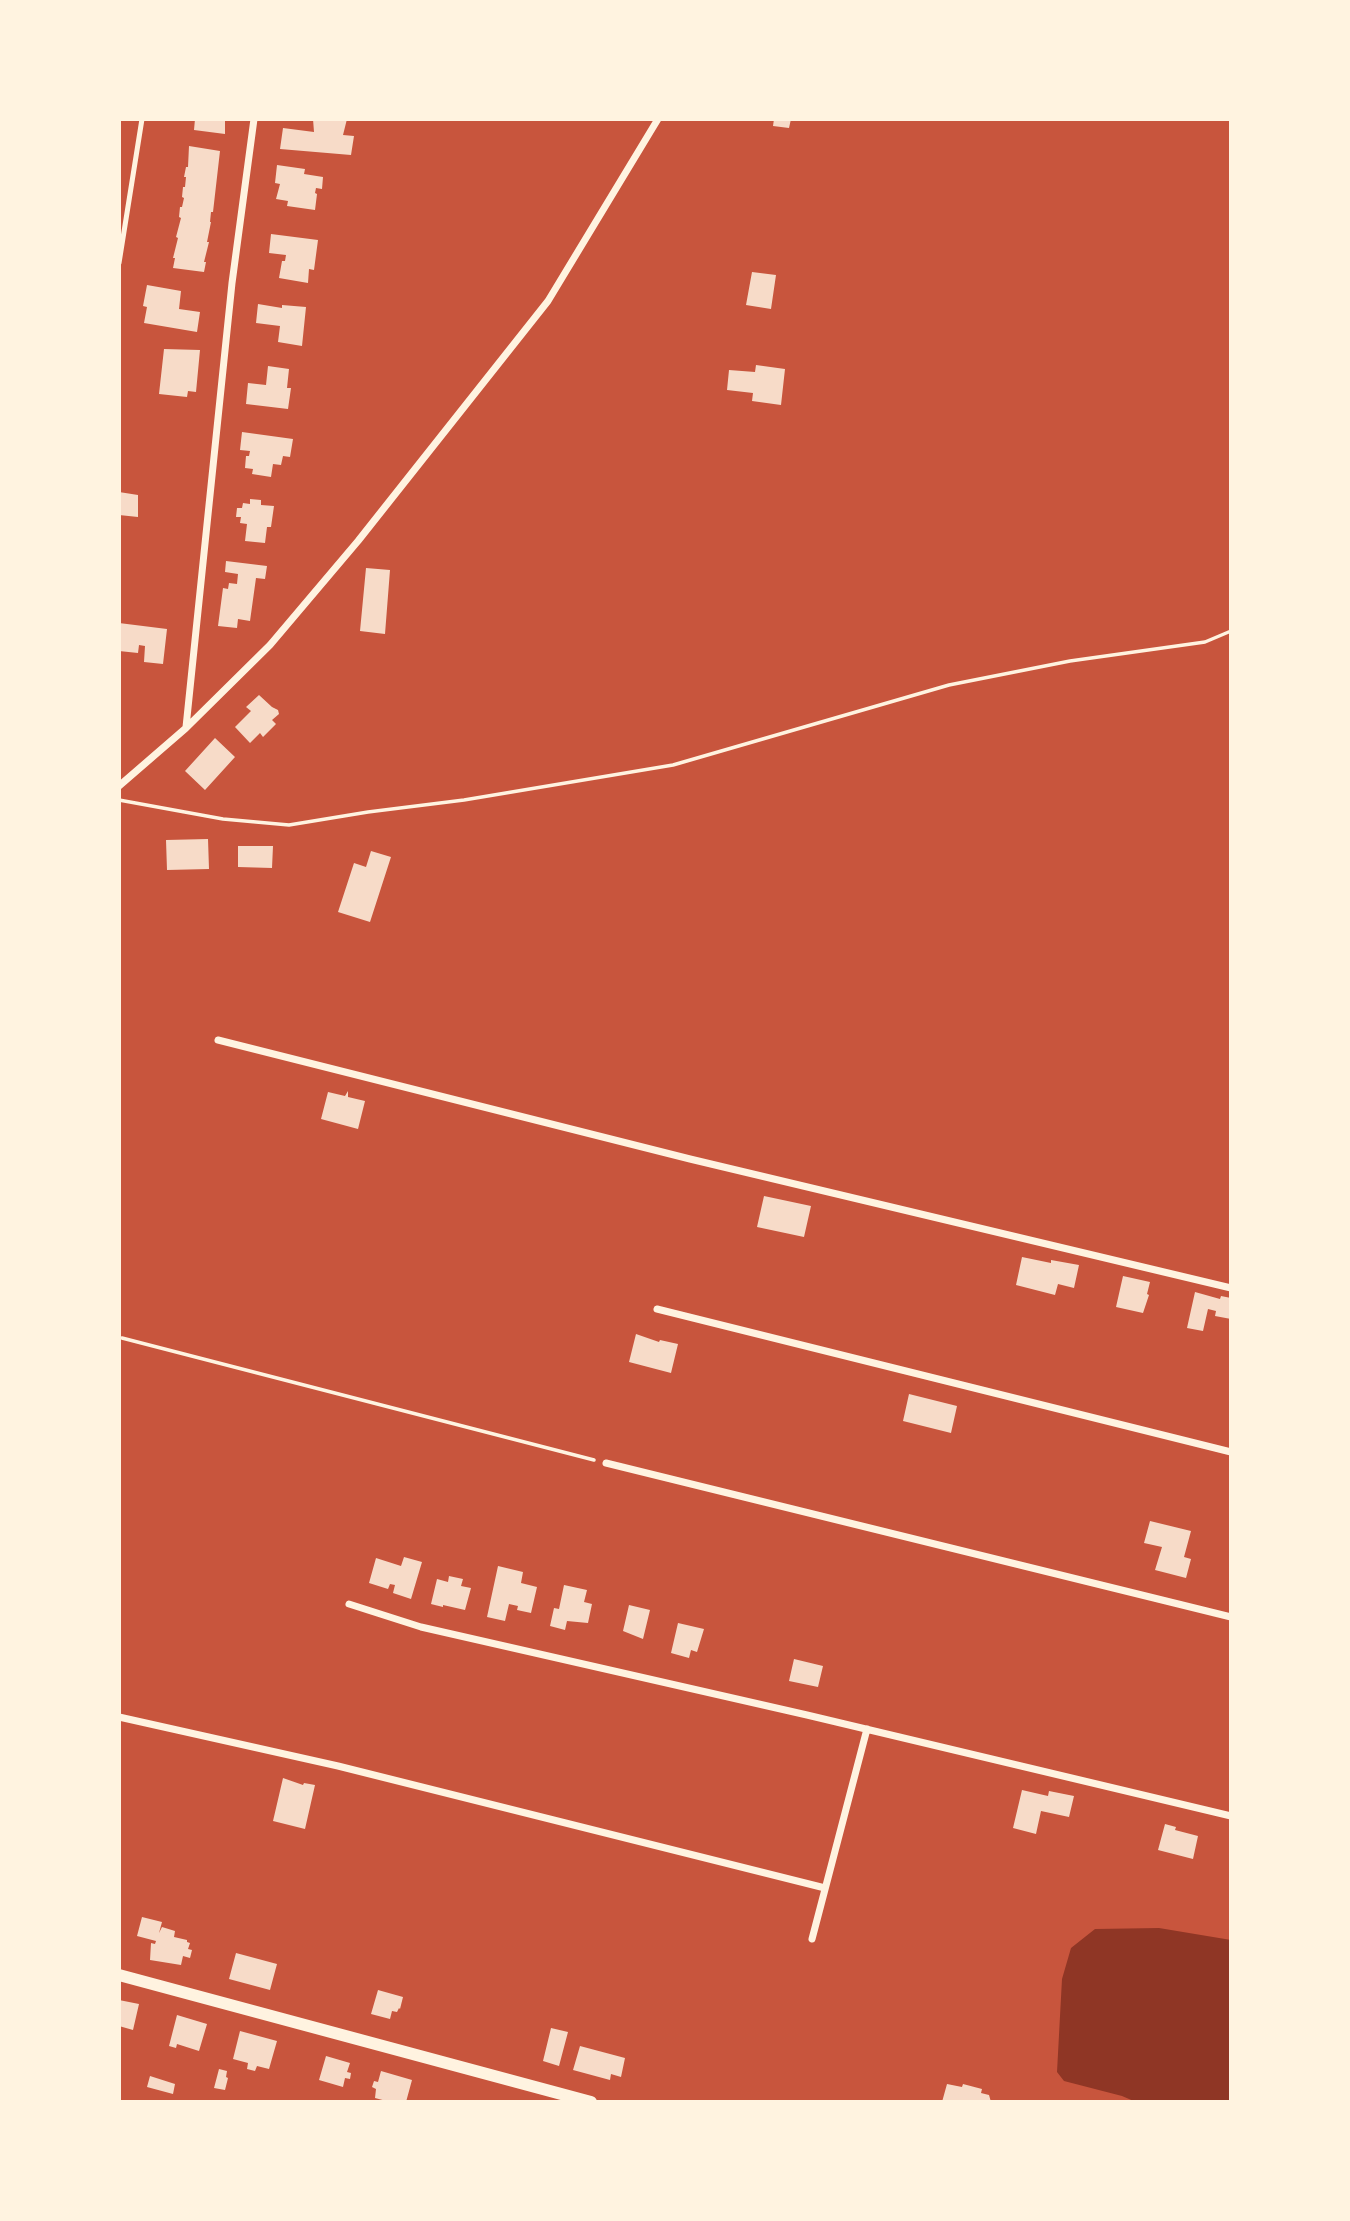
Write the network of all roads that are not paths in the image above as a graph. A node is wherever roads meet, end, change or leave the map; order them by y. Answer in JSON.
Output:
{"nodes":[{"id":1,"x":142,"y":119,"type":"edge"},
{"id":2,"x":254,"y":119,"type":"edge"},
{"id":3,"x":658,"y":119,"type":"edge"},
{"id":4,"x":119,"y":262,"type":"edge"},
{"id":5,"x":186,"y":728,"type":"junction"},
{"id":6,"x":119,"y":786,"type":"edge"},
{"id":7,"x":218,"y":1041,"type":"dead end"},
{"id":8,"x":1231,"y":1288,"type":"edge"},
{"id":9,"x":657,"y":1309,"type":"dead end"},
{"id":10,"x":1231,"y":1452,"type":"edge"},
{"id":11,"x":606,"y":1463,"type":"road end"},
{"id":12,"x":349,"y":1604,"type":"dead end"},
{"id":13,"x":1231,"y":1617,"type":"edge"},
{"id":14,"x":119,"y":1717,"type":"edge"},
{"id":15,"x":867,"y":1729,"type":"junction"},
{"id":16,"x":1231,"y":1816,"type":"edge"},
{"id":17,"x":825,"y":1888,"type":"junction"},
{"id":18,"x":812,"y":1939,"type":"dead end"},
{"id":19,"x":119,"y":1975,"type":"edge"},
{"id":20,"x":591,"y":2102,"type":"edge"}],
"edges":[{"from":1,"to":4,"type":"lane"},
{"from":2,"to":5,"type":"street"},
{"from":3,"to":5,"type":"street"},
{"from":5,"to":6,"type":"street"},
{"from":7,"to":8,"type":"street"},
{"from":9,"to":10,"type":"street"},
{"from":11,"to":13,"type":"street"},
{"from":12,"to":15,"type":"street"},
{"from":14,"to":17,"type":"street"},
{"from":15,"to":16,"type":"street"},
{"from":15,"to":17,"type":"street"},
{"from":17,"to":18,"type":"street"},
{"from":19,"to":20,"type":"street"}]}
